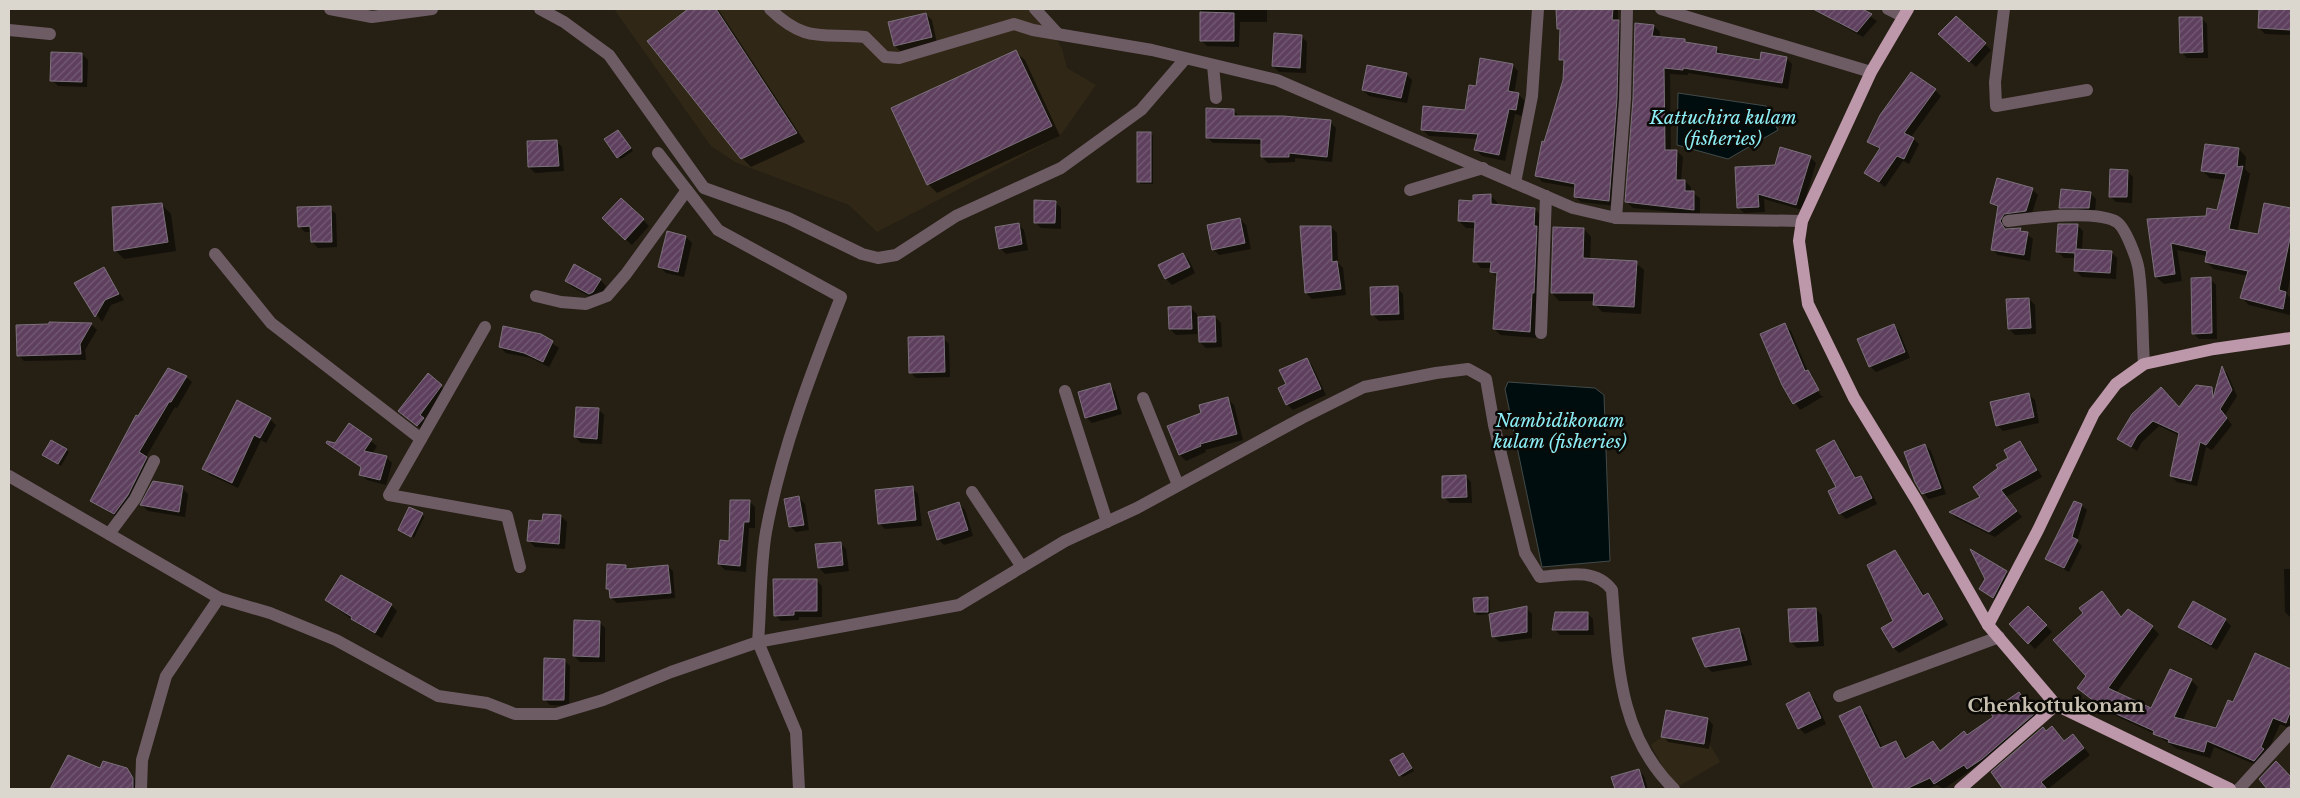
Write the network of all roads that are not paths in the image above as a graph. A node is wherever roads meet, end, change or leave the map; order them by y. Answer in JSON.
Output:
{"nodes":[{"id":1,"x":330,"y":9,"type":"edge"},
{"id":2,"x":432,"y":9,"type":"edge"},
{"id":3,"x":540,"y":9,"type":"edge"},
{"id":4,"x":770,"y":9,"type":"edge"},
{"id":5,"x":1035,"y":9,"type":"edge"},
{"id":6,"x":1538,"y":9,"type":"edge"},
{"id":7,"x":1627,"y":9,"type":"edge"},
{"id":8,"x":1661,"y":9,"type":"edge"},
{"id":9,"x":1888,"y":9,"type":"edge"},
{"id":10,"x":2004,"y":9,"type":"edge"},
{"id":11,"x":1905,"y":13,"type":"edge"},
{"id":12,"x":9,"y":30,"type":"edge"},
{"id":13,"x":50,"y":34,"type":"dead end"},
{"id":14,"x":1058,"y":34,"type":"junction"},
{"id":15,"x":1185,"y":60,"type":"junction"},
{"id":16,"x":1213,"y":65,"type":"junction"},
{"id":17,"x":1871,"y":72,"type":"junction"},
{"id":18,"x":2088,"y":90,"type":"dead end"},
{"id":19,"x":1216,"y":98,"type":"dead end"},
{"id":20,"x":658,"y":153,"type":"dead end"},
{"id":21,"x":1482,"y":168,"type":"junction"},
{"id":22,"x":1515,"y":182,"type":"junction"},
{"id":23,"x":687,"y":190,"type":"junction"},
{"id":24,"x":1410,"y":190,"type":"dead end"},
{"id":25,"x":1546,"y":196,"type":"junction"},
{"id":26,"x":1616,"y":218,"type":"junction"},
{"id":27,"x":1802,"y":221,"type":"junction"},
{"id":28,"x":2008,"y":221,"type":"dead end"},
{"id":29,"x":215,"y":254,"type":"dead end"},
{"id":30,"x":536,"y":296,"type":"dead end"},
{"id":31,"x":486,"y":327,"type":"dead end"},
{"id":32,"x":1541,"y":333,"type":"dead end"},
{"id":33,"x":2291,"y":338,"type":"edge"},
{"id":34,"x":2144,"y":364,"type":"junction"},
{"id":35,"x":1065,"y":391,"type":"dead end"},
{"id":36,"x":1143,"y":398,"type":"dead end"},
{"id":37,"x":421,"y":439,"type":"junction"},
{"id":38,"x":154,"y":461,"type":"dead end"},
{"id":39,"x":9,"y":476,"type":"edge"},
{"id":40,"x":1178,"y":486,"type":"junction"},
{"id":41,"x":972,"y":492,"type":"dead end"},
{"id":42,"x":1107,"y":522,"type":"junction"},
{"id":43,"x":109,"y":534,"type":"junction"},
{"id":44,"x":520,"y":567,"type":"dead end"},
{"id":45,"x":1022,"y":567,"type":"junction"},
{"id":46,"x":219,"y":598,"type":"junction"},
{"id":47,"x":1988,"y":625,"type":"junction"},
{"id":48,"x":1999,"y":637,"type":"junction"},
{"id":49,"x":758,"y":642,"type":"junction"},
{"id":50,"x":1839,"y":696,"type":"dead end"},
{"id":51,"x":2056,"y":705,"type":"junction"},
{"id":52,"x":2291,"y":732,"type":"edge"},
{"id":53,"x":140,"y":789,"type":"edge"},
{"id":54,"x":799,"y":789,"type":"edge"},
{"id":55,"x":1674,"y":789,"type":"edge"},
{"id":56,"x":1960,"y":789,"type":"edge"},
{"id":57,"x":2230,"y":789,"type":"edge"},
{"id":58,"x":2239,"y":789,"type":"edge"}],
"edges":[{"from":1,"to":2,"type":"street"},
{"from":3,"to":15,"type":"street"},
{"from":4,"to":14,"type":"street"},
{"from":5,"to":14,"type":"street"},
{"from":6,"to":22,"type":"street"},
{"from":7,"to":26,"type":"street"},
{"from":8,"to":17,"type":"street"},
{"from":9,"to":11,"type":"street"},
{"from":10,"to":18,"type":"street"},
{"from":11,"to":17,"type":"main road"},
{"from":12,"to":13,"type":"street"},
{"from":14,"to":15,"type":"street"},
{"from":15,"to":16,"type":"street"},
{"from":16,"to":19,"type":"street"},
{"from":16,"to":21,"type":"street"},
{"from":17,"to":27,"type":"main road"},
{"from":20,"to":23,"type":"street"},
{"from":21,"to":22,"type":"street"},
{"from":21,"to":24,"type":"street"},
{"from":22,"to":25,"type":"street"},
{"from":23,"to":30,"type":"street"},
{"from":23,"to":49,"type":"street"},
{"from":25,"to":26,"type":"street"},
{"from":25,"to":32,"type":"street"},
{"from":26,"to":27,"type":"street"},
{"from":27,"to":47,"type":"main road"},
{"from":28,"to":34,"type":"street"},
{"from":29,"to":37,"type":"street"},
{"from":31,"to":37,"type":"street"},
{"from":33,"to":34,"type":"main road"},
{"from":34,"to":47,"type":"main road"},
{"from":35,"to":42,"type":"street"},
{"from":36,"to":40,"type":"street"},
{"from":37,"to":44,"type":"street"},
{"from":38,"to":43,"type":"street"},
{"from":39,"to":43,"type":"street"},
{"from":40,"to":42,"type":"street"},
{"from":40,"to":55,"type":"street"},
{"from":41,"to":45,"type":"street"},
{"from":42,"to":45,"type":"street"},
{"from":43,"to":46,"type":"street"},
{"from":45,"to":49,"type":"street"},
{"from":46,"to":49,"type":"street"},
{"from":46,"to":53,"type":"street"},
{"from":47,"to":48,"type":"main road"},
{"from":48,"to":50,"type":"street"},
{"from":48,"to":51,"type":"main road"},
{"from":49,"to":54,"type":"street"},
{"from":51,"to":56,"type":"main road"},
{"from":51,"to":57,"type":"main road"},
{"from":52,"to":58,"type":"street"}]}
